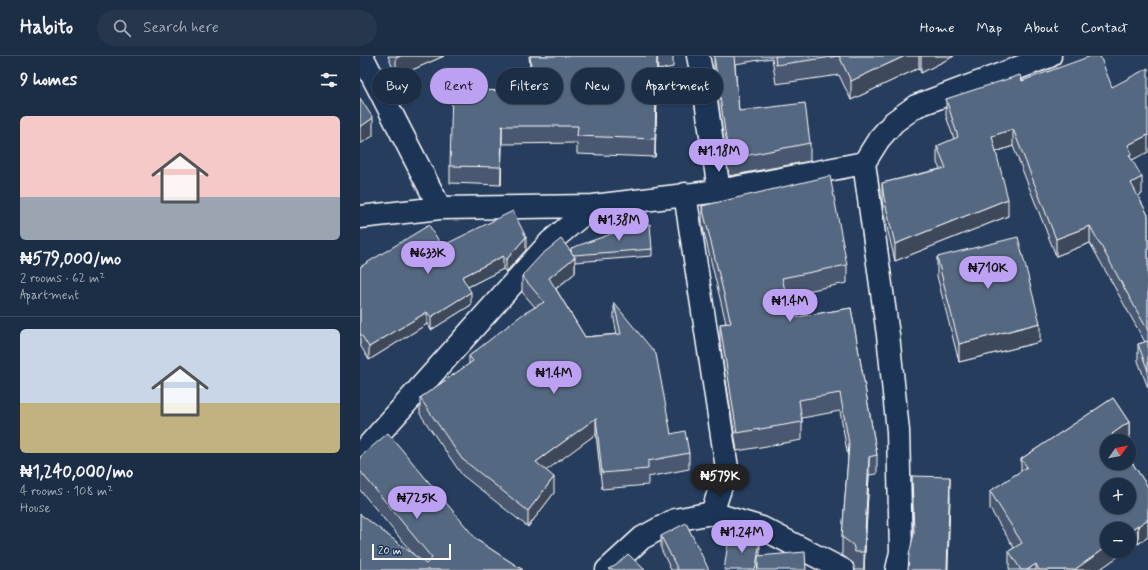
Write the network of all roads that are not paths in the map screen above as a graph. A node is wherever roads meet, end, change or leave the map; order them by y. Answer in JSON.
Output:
{"nodes":[{"id":1,"x":362,"y":56,"type":"edge"},
{"id":2,"x":698,"y":56,"type":"edge"},
{"id":3,"x":1050,"y":56,"type":"edge"},
{"id":4,"x":864,"y":163,"type":"junction"},
{"id":5,"x":719,"y":191,"type":"junction"},
{"id":6,"x":686,"y":194,"type":"junction"},
{"id":7,"x":593,"y":206,"type":"junction"},
{"id":8,"x":440,"y":208,"type":"junction"},
{"id":9,"x":360,"y":217,"type":"edge"},
{"id":10,"x":360,"y":455,"type":"edge"},
{"id":11,"x":712,"y":513,"type":"junction"},
{"id":12,"x":607,"y":570,"type":"edge"},
{"id":13,"x":843,"y":570,"type":"edge"},
{"id":14,"x":897,"y":570,"type":"edge"}],
"edges":[{"from":1,"to":8,"type":"street"},
{"from":2,"to":5,"type":"street"},
{"from":3,"to":4,"type":"street"},
{"from":4,"to":5,"type":"street"},
{"from":4,"to":14,"type":"street"},
{"from":5,"to":6,"type":"street"},
{"from":6,"to":7,"type":"street"},
{"from":6,"to":11,"type":"street"},
{"from":7,"to":8,"type":"street"},
{"from":7,"to":10,"type":"street"},
{"from":8,"to":9,"type":"street"},
{"from":11,"to":12,"type":"street"},
{"from":11,"to":13,"type":"street"}]}
